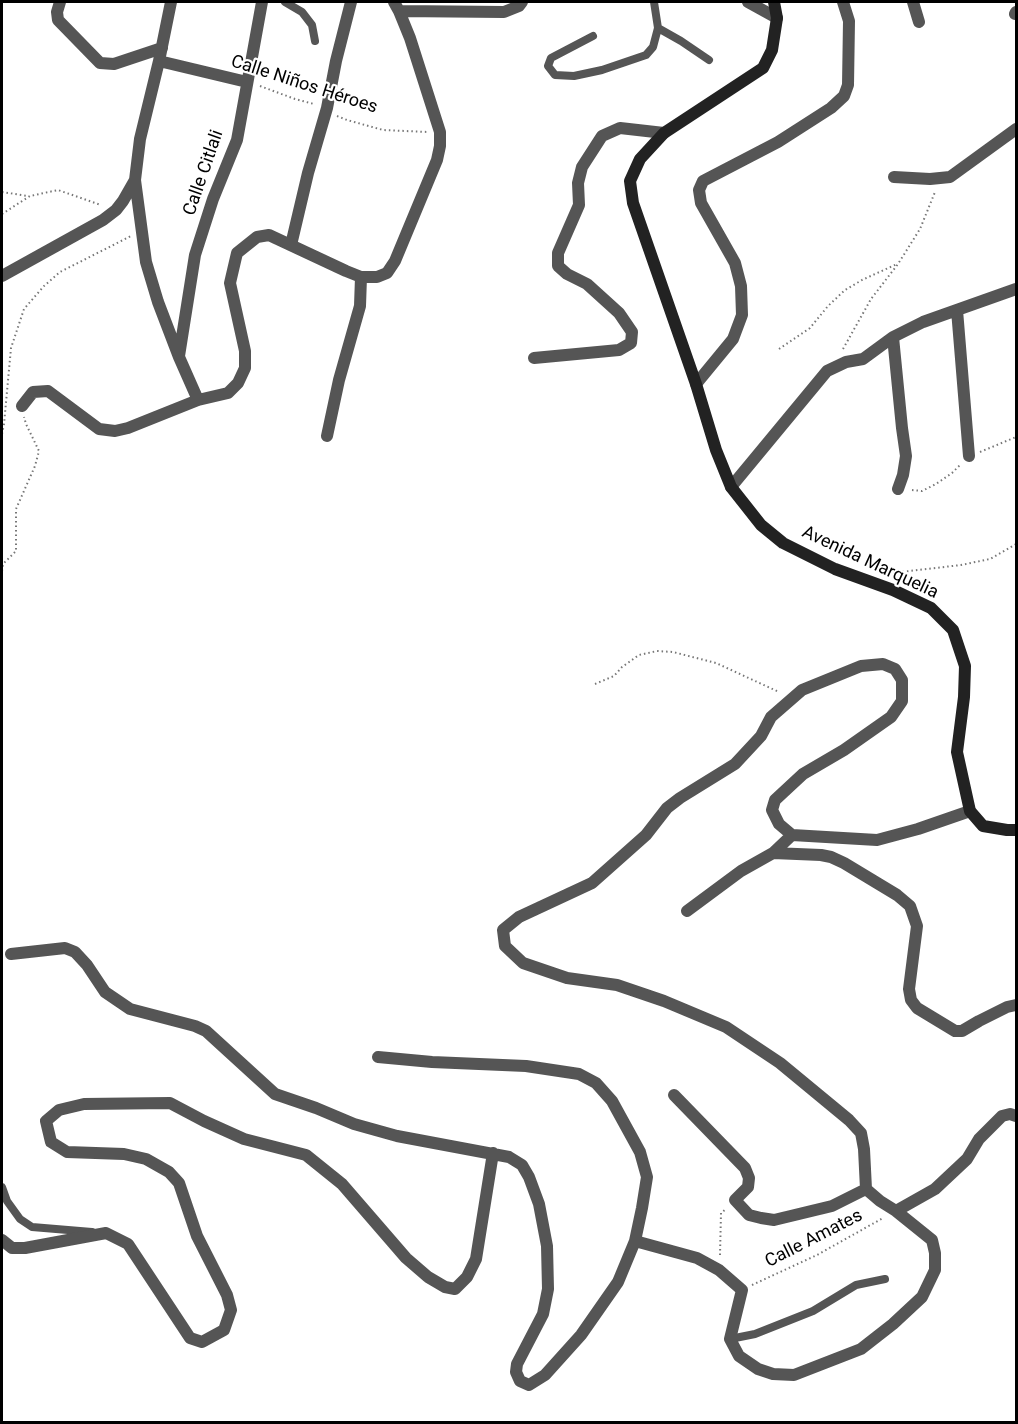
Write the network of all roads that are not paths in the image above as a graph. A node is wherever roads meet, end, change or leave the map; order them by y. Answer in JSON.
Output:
{"nodes":[{"id":1,"x":60,"y":2,"type":"edge"},
{"id":2,"x":171,"y":2,"type":"edge"},
{"id":3,"x":262,"y":2,"type":"edge"},
{"id":4,"x":285,"y":2,"type":"edge"},
{"id":5,"x":351,"y":2,"type":"edge"},
{"id":6,"x":522,"y":2,"type":"edge"},
{"id":7,"x":654,"y":2,"type":"edge"},
{"id":8,"x":748,"y":2,"type":"edge"},
{"id":9,"x":774,"y":2,"type":"edge"},
{"id":10,"x":843,"y":2,"type":"edge"},
{"id":11,"x":913,"y":2,"type":"edge"},
{"id":12,"x":397,"y":6,"type":"edge"},
{"id":13,"x":777,"y":18,"type":"junction"},
{"id":14,"x":919,"y":22,"type":"dead end"},
{"id":15,"x":658,"y":28,"type":"junction"},
{"id":16,"x":593,"y":36,"type":"dead end"},
{"id":17,"x":315,"y":41,"type":"dead end"},
{"id":18,"x":162,"y":48,"type":"junction"},
{"id":19,"x":710,"y":60,"type":"dead end"},
{"id":20,"x":159,"y":62,"type":"junction"},
{"id":21,"x":247,"y":82,"type":"junction"},
{"id":22,"x":1017,"y":129,"type":"edge"},
{"id":23,"x":664,"y":133,"type":"junction"},
{"id":24,"x":894,"y":177,"type":"dead end"},
{"id":25,"x":135,"y":180,"type":"junction"},
{"id":26,"x":291,"y":245,"type":"junction"},
{"id":27,"x":2,"y":276,"type":"edge"},
{"id":28,"x":361,"y":277,"type":"junction"},
{"id":29,"x":1016,"y":289,"type":"edge"},
{"id":30,"x":957,"y":310,"type":"junction"},
{"id":31,"x":892,"y":338,"type":"junction"},
{"id":32,"x":179,"y":357,"type":"junction"},
{"id":33,"x":534,"y":358,"type":"dead end"},
{"id":34,"x":696,"y":384,"type":"junction"},
{"id":35,"x":198,"y":400,"type":"junction"},
{"id":36,"x":21,"y":406,"type":"road end"},
{"id":37,"x":327,"y":436,"type":"dead end"},
{"id":38,"x":969,"y":456,"type":"road end"},
{"id":39,"x":731,"y":487,"type":"junction"},
{"id":40,"x":898,"y":489,"type":"road end"},
{"id":41,"x":970,"y":811,"type":"junction"},
{"id":42,"x":1017,"y":830,"type":"edge"},
{"id":43,"x":792,"y":835,"type":"junction"},
{"id":44,"x":773,"y":853,"type":"junction"},
{"id":45,"x":687,"y":911,"type":"dead end"},
{"id":46,"x":11,"y":954,"type":"dead end"},
{"id":47,"x":1017,"y":1005,"type":"edge"},
{"id":48,"x":378,"y":1057,"type":"dead end"},
{"id":49,"x":674,"y":1095,"type":"dead end"},
{"id":50,"x":1017,"y":1116,"type":"edge"},
{"id":51,"x":493,"y":1153,"type":"junction"},
{"id":52,"x":2,"y":1187,"type":"edge"},
{"id":53,"x":866,"y":1189,"type":"junction"},
{"id":54,"x":897,"y":1211,"type":"junction"},
{"id":55,"x":106,"y":1233,"type":"junction"},
{"id":56,"x":2,"y":1240,"type":"edge"},
{"id":57,"x":635,"y":1241,"type":"junction"},
{"id":58,"x":885,"y":1279,"type":"dead end"},
{"id":59,"x":730,"y":1339,"type":"junction"}],
"edges":[{"from":1,"to":18,"type":"street"},
{"from":2,"to":18,"type":"street"},
{"from":3,"to":21,"type":"street","name":"Calle Citlali"},
{"from":4,"to":17,"type":"lane"},
{"from":5,"to":26,"type":"street"},
{"from":6,"to":12,"type":"street"},
{"from":7,"to":15,"type":"lane"},
{"from":8,"to":13,"type":"street"},
{"from":9,"to":13,"type":"main road","name":"Avenida Marquelia"},
{"from":10,"to":34,"type":"street"},
{"from":11,"to":14,"type":"street"},
{"from":12,"to":28,"type":"street"},
{"from":13,"to":23,"type":"main road","name":"Avenida Marquelia"},
{"from":15,"to":16,"type":"lane"},
{"from":15,"to":19,"type":"lane"},
{"from":18,"to":20,"type":"street"},
{"from":20,"to":21,"type":"street","name":"Calle Niños Héroes"},
{"from":20,"to":25,"type":"street"},
{"from":21,"to":32,"type":"street","name":"Calle Citlali"},
{"from":22,"to":24,"type":"street"},
{"from":23,"to":33,"type":"street"},
{"from":23,"to":34,"type":"main road","name":"Avenida Marquelia"},
{"from":25,"to":27,"type":"street"},
{"from":25,"to":32,"type":"street"},
{"from":26,"to":28,"type":"street"},
{"from":26,"to":35,"type":"street"},
{"from":28,"to":37,"type":"street"},
{"from":29,"to":30,"type":"street"},
{"from":30,"to":31,"type":"street"},
{"from":30,"to":38,"type":"street"},
{"from":31,"to":39,"type":"street"},
{"from":31,"to":40,"type":"street"},
{"from":32,"to":35,"type":"street"},
{"from":34,"to":39,"type":"main road","name":"Avenida Marquelia"},
{"from":35,"to":36,"type":"street"},
{"from":39,"to":41,"type":"main road","name":"Avenida Marquelia"},
{"from":41,"to":42,"type":"main road"},
{"from":41,"to":43,"type":"street"},
{"from":43,"to":44,"type":"street"},
{"from":43,"to":53,"type":"street"},
{"from":44,"to":45,"type":"street"},
{"from":44,"to":47,"type":"street"},
{"from":46,"to":51,"type":"street"},
{"from":48,"to":57,"type":"street"},
{"from":49,"to":53,"type":"street"},
{"from":50,"to":54,"type":"street"},
{"from":51,"to":55,"type":"street"},
{"from":51,"to":57,"type":"street"},
{"from":52,"to":55,"type":"lane"},
{"from":53,"to":54,"type":"street"},
{"from":54,"to":59,"type":"street"},
{"from":55,"to":56,"type":"street"},
{"from":57,"to":59,"type":"street"},
{"from":58,"to":59,"type":"lane"}]}
